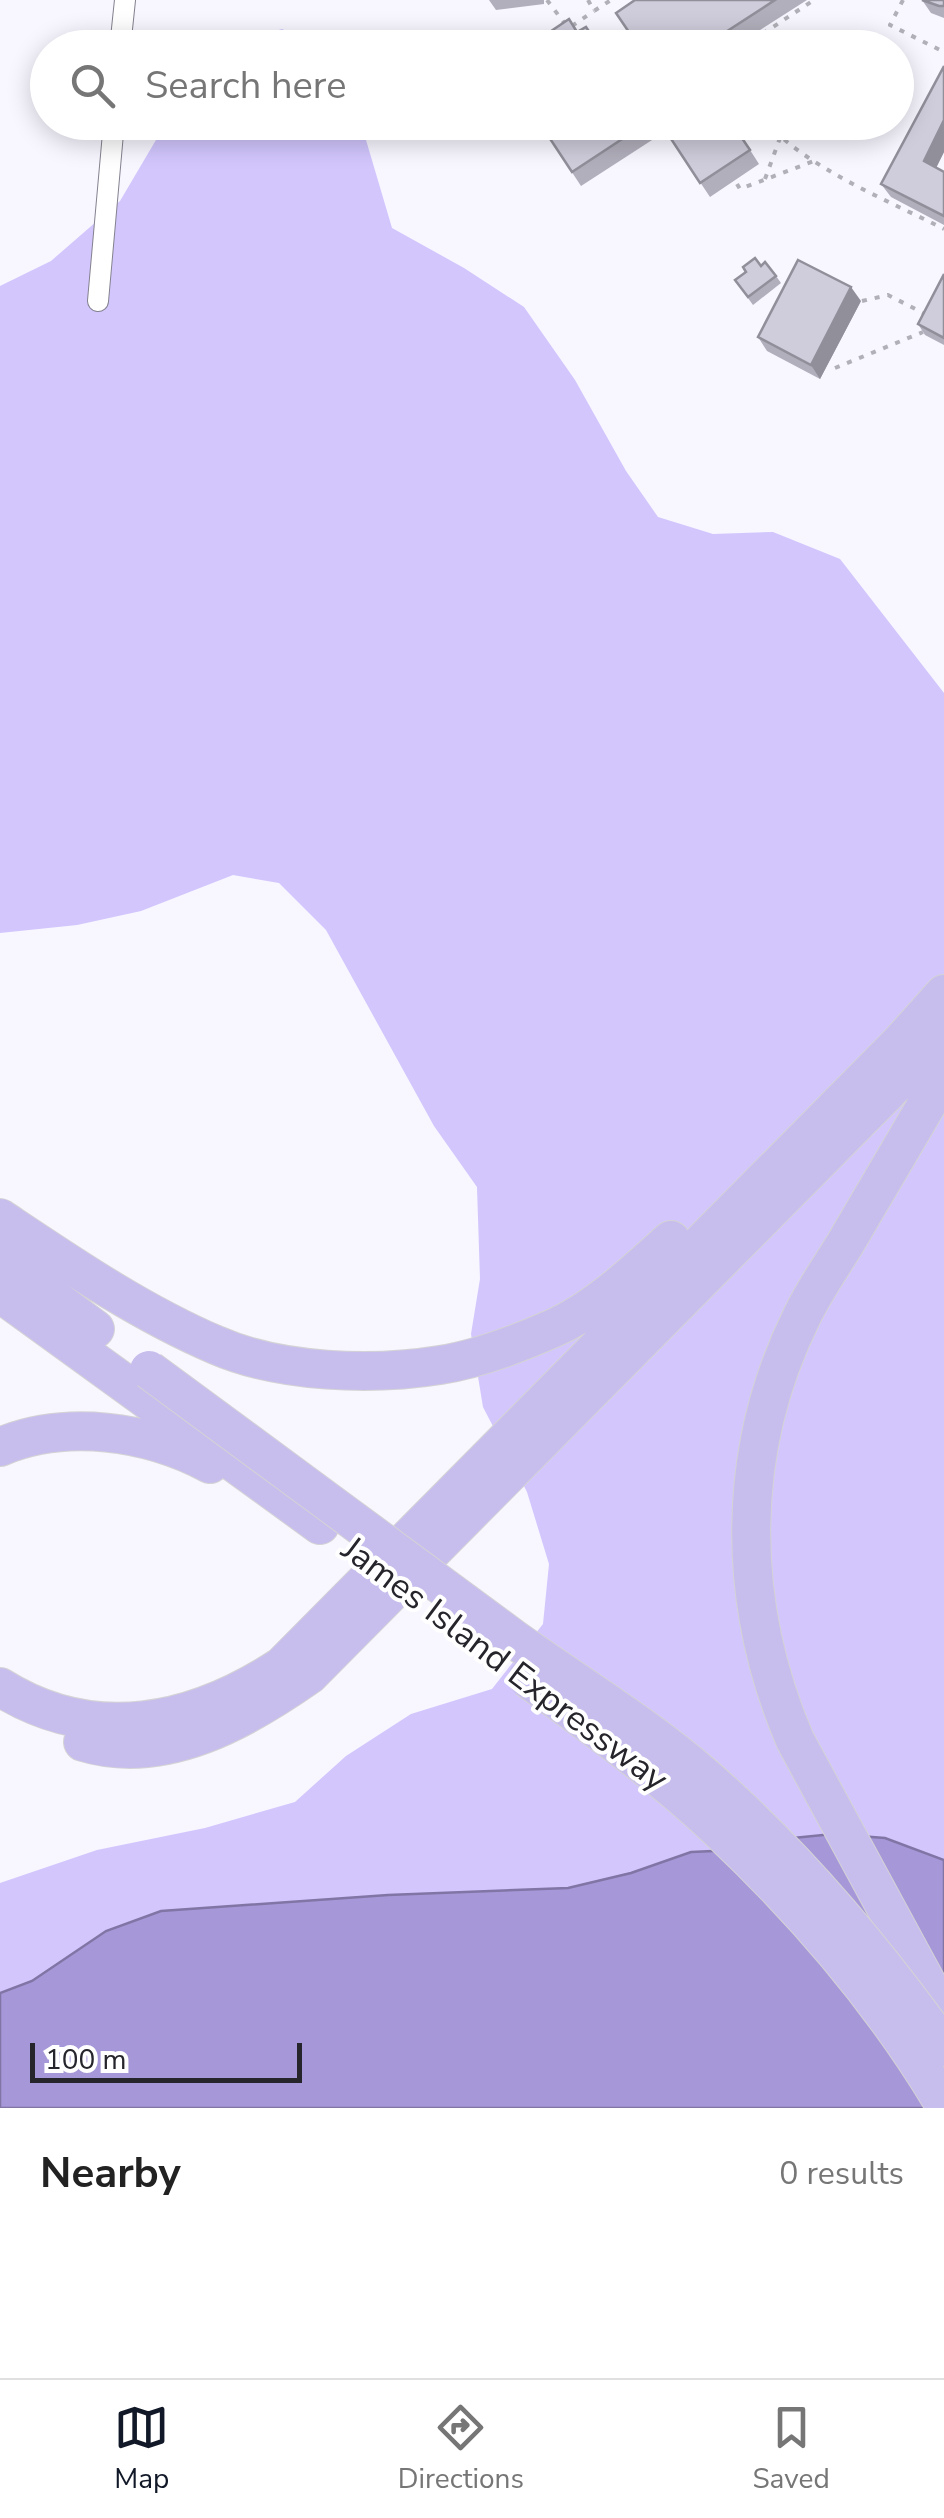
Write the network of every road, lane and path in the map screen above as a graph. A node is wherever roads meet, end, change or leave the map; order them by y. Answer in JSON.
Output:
{"nodes":[{"id":1,"x":125,"y":0,"type":"edge"},
{"id":2,"x":546,"y":0,"type":"edge"},
{"id":3,"x":588,"y":0,"type":"edge"},
{"id":4,"x":611,"y":0,"type":"edge"},
{"id":5,"x":814,"y":0,"type":"edge"},
{"id":6,"x":904,"y":0,"type":"edge"},
{"id":7,"x":594,"y":11,"type":"junction"},
{"id":8,"x":122,"y":30,"type":"edge"},
{"id":9,"x":770,"y":30,"type":"edge"},
{"id":10,"x":900,"y":30,"type":"edge"},
{"id":11,"x":914,"y":37,"type":"edge"},
{"id":12,"x":944,"y":52,"type":"edge"},
{"id":13,"x":112,"y":140,"type":"edge"},
{"id":14,"x":779,"y":140,"type":"edge"},
{"id":15,"x":783,"y":140,"type":"edge"},
{"id":16,"x":928,"y":159,"type":"edge"},
{"id":17,"x":814,"y":161,"type":"junction"},
{"id":18,"x":944,"y":168,"type":"edge"},
{"id":19,"x":766,"y":180,"type":"junction"},
{"id":20,"x":737,"y":184,"type":"dead end"},
{"id":21,"x":944,"y":229,"type":"edge"},
{"id":22,"x":98,"y":301,"type":"dead end"},
{"id":23,"x":862,"y":301,"type":"dead end"},
{"id":24,"x":931,"y":317,"type":"edge"},
{"id":25,"x":923,"y":332,"type":"edge"},
{"id":26,"x":835,"y":368,"type":"dead end"},
{"id":27,"x":944,"y":994,"type":"edge"},
{"id":28,"x":944,"y":1035,"type":"edge"},
{"id":29,"x":900,"y":1043,"type":"junction"},
{"id":30,"x":944,"y":1074,"type":"edge"},
{"id":31,"x":0,"y":1218,"type":"edge"},
{"id":32,"x":0,"y":1259,"type":"edge"},
{"id":33,"x":0,"y":1293,"type":"edge"},
{"id":34,"x":0,"y":1446,"type":"edge"},
{"id":35,"x":320,"y":1525,"type":"junction"},
{"id":36,"x":0,"y":1687,"type":"edge"},
{"id":37,"x":0,"y":1714,"type":"edge"},
{"id":38,"x":944,"y":2016,"type":"edge"},
{"id":39,"x":944,"y":2046,"type":"edge"},
{"id":40,"x":944,"y":2104,"type":"edge"}],
"edges":[{"from":1,"to":8,"type":"street"},
{"from":2,"to":7,"type":"path"},
{"from":3,"to":7,"type":"path"},
{"from":4,"to":7,"type":"path"},
{"from":5,"to":9,"type":"path"},
{"from":6,"to":10,"type":"path"},
{"from":11,"to":12,"type":"path"},
{"from":13,"to":22,"type":"street"},
{"from":14,"to":19,"type":"path"},
{"from":15,"to":17,"type":"path"},
{"from":16,"to":18,"type":"path"},
{"from":17,"to":19,"type":"path"},
{"from":17,"to":21,"type":"path"},
{"from":19,"to":20,"type":"path"},
{"from":23,"to":24,"type":"path"},
{"from":25,"to":26,"type":"path"},
{"from":27,"to":29,"type":"highway"},
{"from":28,"to":37,"type":"highway"},
{"from":29,"to":31,"type":"highway"},
{"from":29,"to":36,"type":"highway"},
{"from":30,"to":38,"type":"highway"},
{"from":32,"to":39,"type":"highway","name":"James Island Expressway","bridge":true},
{"from":33,"to":35,"type":"highway","name":"James Island Expressway"},
{"from":34,"to":35,"type":"highway"},
{"from":35,"to":40,"type":"highway","name":"James Island Expressway","bridge":true}]}
